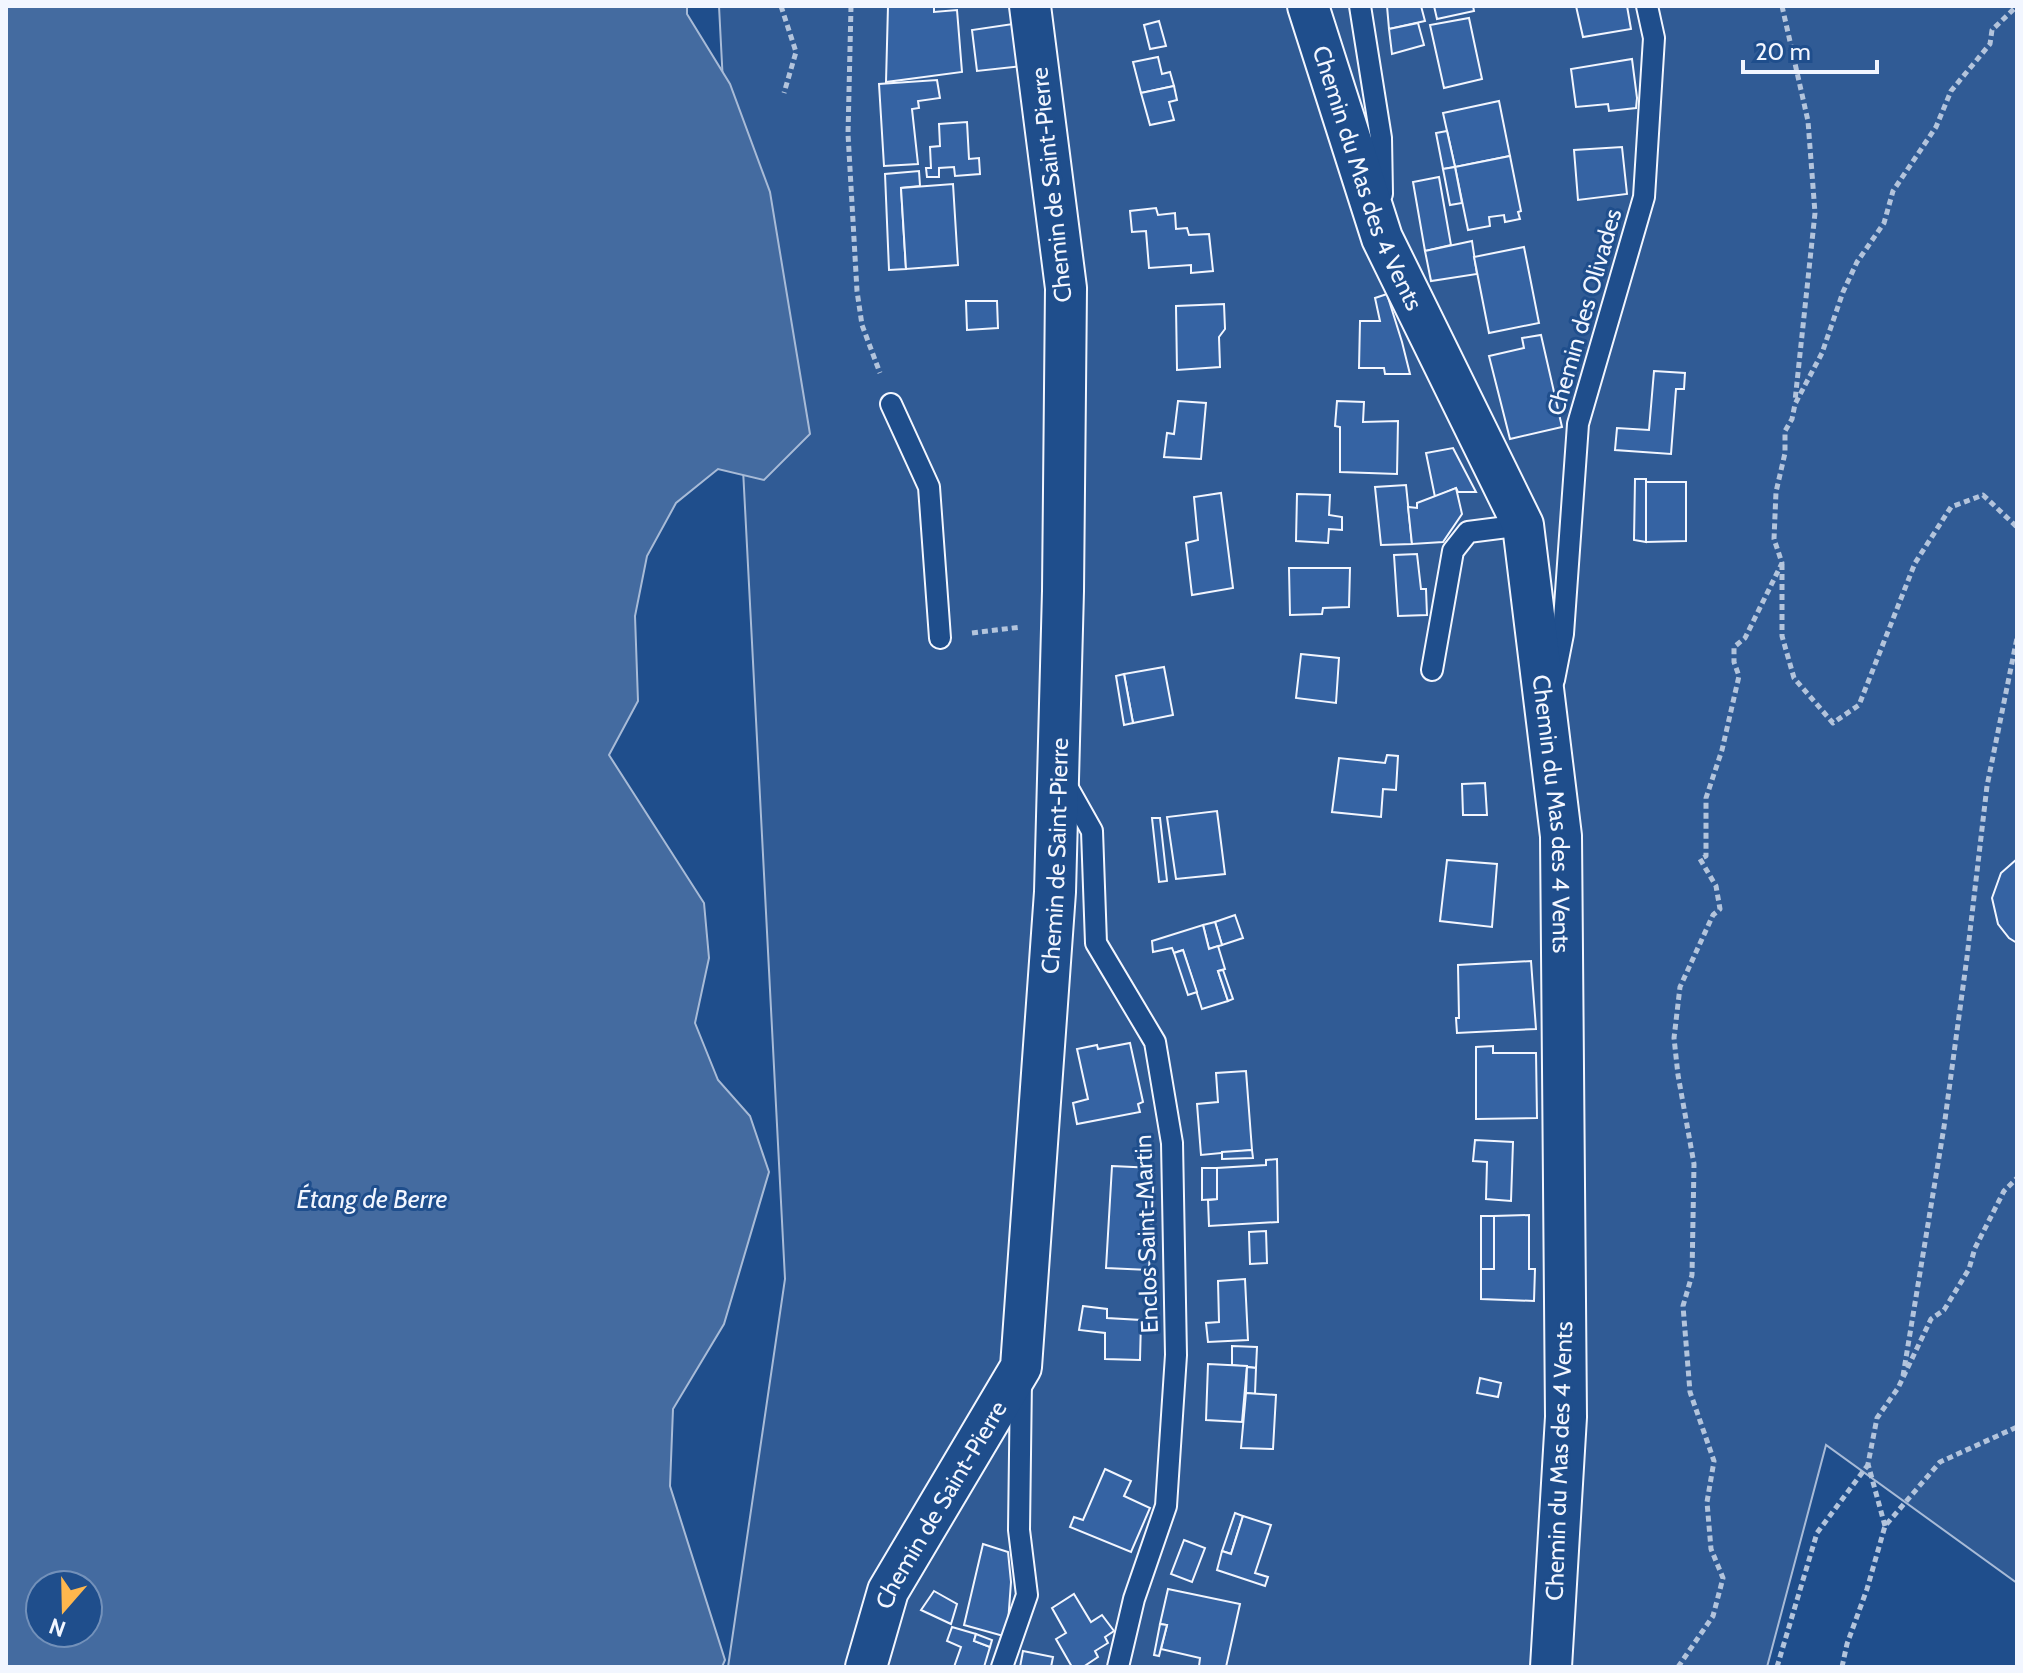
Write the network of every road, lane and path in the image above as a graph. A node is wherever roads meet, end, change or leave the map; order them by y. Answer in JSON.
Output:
{"nodes":[{"id":1,"x":781,"y":6,"type":"edge"},
{"id":2,"x":851,"y":6,"type":"edge"},
{"id":3,"x":1030,"y":6,"type":"edge"},
{"id":4,"x":1308,"y":6,"type":"edge"},
{"id":5,"x":1360,"y":6,"type":"edge"},
{"id":6,"x":1647,"y":6,"type":"edge"},
{"id":7,"x":1782,"y":6,"type":"edge"},
{"id":8,"x":2017,"y":6,"type":"edge"},
{"id":9,"x":784,"y":93,"type":"dead end"},
{"id":10,"x":1382,"y":238,"type":"junction"},
{"id":11,"x":891,"y":404,"type":"joint"},
{"id":12,"x":1795,"y":404,"type":"junction"},
{"id":13,"x":2016,"y":523,"type":"edge"},
{"id":14,"x":1523,"y":525,"type":"junction"},
{"id":15,"x":1782,"y":563,"type":"junction"},
{"id":16,"x":1062,"y":620,"type":"junction"},
{"id":17,"x":940,"y":638,"type":"joint"},
{"id":18,"x":2017,"y":638,"type":"edge"},
{"id":19,"x":1432,"y":670,"type":"dead end"},
{"id":20,"x":1546,"y":727,"type":"junction"},
{"id":21,"x":1058,"y":769,"type":"junction"},
{"id":22,"x":2017,"y":1178,"type":"edge"},
{"id":23,"x":1021,"y":1367,"type":"junction"},
{"id":24,"x":1903,"y":1376,"type":"junction"},
{"id":25,"x":2017,"y":1427,"type":"edge"},
{"id":26,"x":1868,"y":1464,"type":"junction"},
{"id":27,"x":1885,"y":1526,"type":"junction"},
{"id":28,"x":866,"y":1667,"type":"edge"},
{"id":29,"x":1002,"y":1667,"type":"edge"},
{"id":30,"x":1118,"y":1667,"type":"edge"},
{"id":31,"x":1551,"y":1667,"type":"edge"},
{"id":32,"x":1678,"y":1667,"type":"edge"},
{"id":33,"x":1777,"y":1667,"type":"edge"},
{"id":34,"x":1842,"y":1667,"type":"edge"}],
"edges":[{"from":1,"to":9,"type":"path"},
{"from":2,"to":11,"type":"path"},
{"from":3,"to":16,"type":"street","name":"Chemin de Saint-Pierre"},
{"from":4,"to":10,"type":"street","name":"Chemin du Mas des 4 Vents"},
{"from":5,"to":10,"type":"lane"},
{"from":6,"to":20,"type":"lane","name":"Chemin des Olivades"},
{"from":7,"to":12,"type":"path"},
{"from":8,"to":12,"type":"path"},
{"from":10,"to":14,"type":"street","name":"Chemin du Mas des 4 Vents"},
{"from":11,"to":17,"type":"lane"},
{"from":12,"to":15,"type":"path"},
{"from":13,"to":15,"type":"path"},
{"from":14,"to":19,"type":"lane"},
{"from":14,"to":20,"type":"street","name":"Chemin du Mas des 4 Vents"},
{"from":15,"to":32,"type":"path"},
{"from":16,"to":17,"type":"path"},
{"from":16,"to":21,"type":"street","name":"Chemin de Saint-Pierre"},
{"from":18,"to":24,"type":"path"},
{"from":20,"to":31,"type":"street","name":"Chemin du Mas des 4 Vents"},
{"from":21,"to":23,"type":"street","name":"Chemin de Saint-Pierre"},
{"from":21,"to":30,"type":"lane","name":"Enclos Saint-Martin"},
{"from":22,"to":24,"type":"path"},
{"from":23,"to":28,"type":"street","name":"Chemin de Saint-Pierre"},
{"from":23,"to":29,"type":"lane"},
{"from":24,"to":26,"type":"path"},
{"from":25,"to":27,"type":"path"},
{"from":26,"to":27,"type":"path"},
{"from":26,"to":33,"type":"path"},
{"from":27,"to":34,"type":"path"}]}
